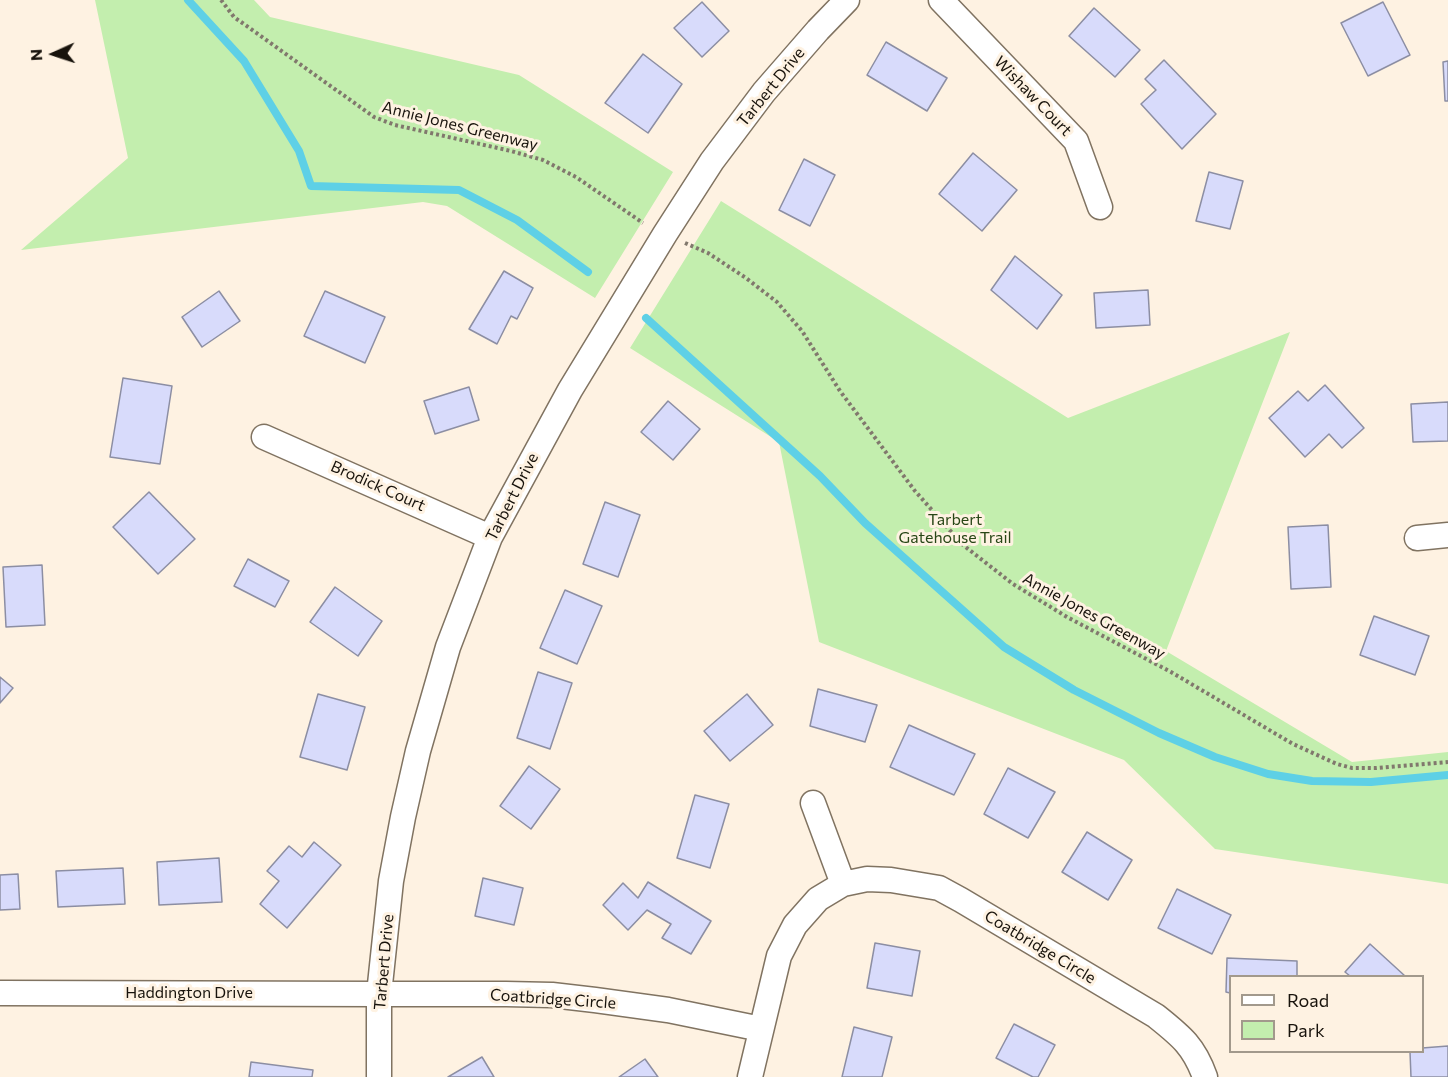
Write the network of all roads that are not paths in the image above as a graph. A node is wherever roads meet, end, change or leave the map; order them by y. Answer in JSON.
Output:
{"nodes":[{"id":1,"x":847,"y":0,"type":"edge"},
{"id":2,"x":941,"y":0,"type":"edge"},
{"id":3,"x":1100,"y":207,"type":"dead end"},
{"id":4,"x":264,"y":436,"type":"dead end"},
{"id":5,"x":1448,"y":535,"type":"edge"},
{"id":6,"x":490,"y":537,"type":"junction"},
{"id":7,"x":1417,"y":538,"type":"dead end"},
{"id":8,"x":813,"y":803,"type":"dead end"},
{"id":9,"x":843,"y":884,"type":"junction"},
{"id":10,"x":0,"y":993,"type":"edge"},
{"id":11,"x":379,"y":994,"type":"junction"},
{"id":12,"x":761,"y":1029,"type":"junction"},
{"id":13,"x":379,"y":1077,"type":"edge"},
{"id":14,"x":750,"y":1077,"type":"edge"},
{"id":15,"x":1205,"y":1077,"type":"edge"}],
"edges":[{"from":1,"to":6,"type":"street","name":"Tarbert Drive"},
{"from":2,"to":3,"type":"street","name":"Wishaw Court"},
{"from":4,"to":6,"type":"street","name":"Brodick Court"},
{"from":5,"to":7,"type":"street"},
{"from":6,"to":11,"type":"street","name":"Tarbert Drive"},
{"from":8,"to":9,"type":"street"},
{"from":9,"to":12,"type":"street","name":"Coatbridge Circle"},
{"from":9,"to":15,"type":"street","name":"Coatbridge Circle"},
{"from":10,"to":11,"type":"street","name":"Haddington Drive"},
{"from":11,"to":12,"type":"street","name":"Coatbridge Circle"},
{"from":11,"to":13,"type":"street","name":"Tarbert Drive"},
{"from":12,"to":14,"type":"street","name":"Coatbridge Circle"}]}
